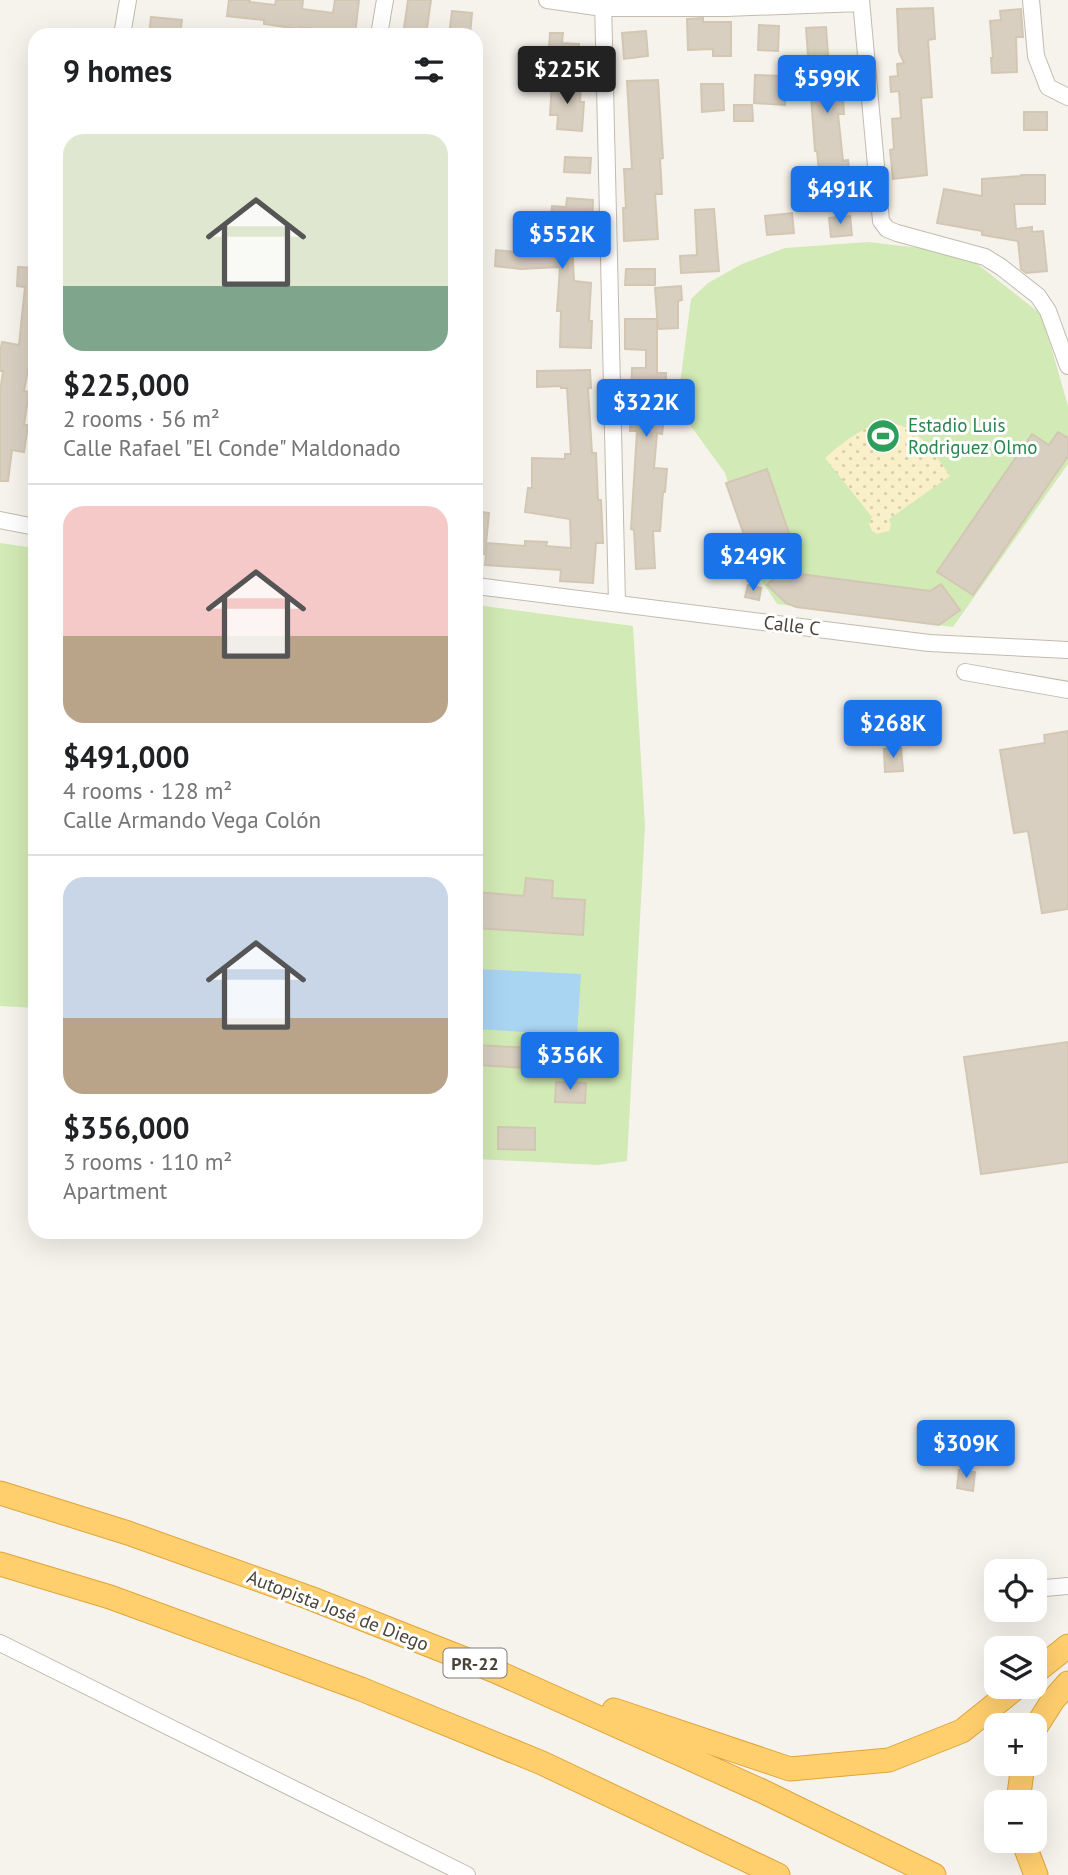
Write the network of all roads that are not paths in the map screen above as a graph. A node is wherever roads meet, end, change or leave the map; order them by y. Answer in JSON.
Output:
{"nodes":[{"id":1,"x":128,"y":0,"type":"edge"},
{"id":2,"x":385,"y":0,"type":"edge"},
{"id":3,"x":547,"y":0,"type":"edge"},
{"id":4,"x":1031,"y":0,"type":"edge"},
{"id":5,"x":861,"y":2,"type":"edge"},
{"id":6,"x":603,"y":4,"type":"edge"},
{"id":7,"x":726,"y":4,"type":"edge"},
{"id":8,"x":123,"y":28,"type":"edge"},
{"id":9,"x":380,"y":28,"type":"edge"},
{"id":10,"x":1068,"y":97,"type":"edge"},
{"id":11,"x":1068,"y":362,"type":"edge"},
{"id":12,"x":0,"y":520,"type":"edge"},
{"id":13,"x":28,"y":526,"type":"edge"},
{"id":14,"x":483,"y":587,"type":"edge"},
{"id":15,"x":617,"y":603,"type":"junction"},
{"id":16,"x":1068,"y":650,"type":"edge"},
{"id":17,"x":965,"y":672,"type":"dead end"},
{"id":18,"x":1068,"y":690,"type":"edge"},
{"id":19,"x":0,"y":1493,"type":"edge"},
{"id":20,"x":0,"y":1564,"type":"edge"},
{"id":21,"x":1068,"y":1586,"type":"edge"},
{"id":22,"x":1047,"y":1588,"type":"edge"},
{"id":23,"x":0,"y":1643,"type":"edge"},
{"id":24,"x":1068,"y":1646,"type":"edge"},
{"id":25,"x":1047,"y":1663,"type":"edge"},
{"id":26,"x":495,"y":1671,"type":"junction"},
{"id":27,"x":1068,"y":1683,"type":"edge"},
{"id":28,"x":1002,"y":1699,"type":"edge"},
{"id":29,"x":1045,"y":1713,"type":"edge"},
{"id":30,"x":1027,"y":1853,"type":"edge"},
{"id":31,"x":467,"y":1875,"type":"edge"},
{"id":32,"x":778,"y":1875,"type":"edge"},
{"id":33,"x":934,"y":1875,"type":"edge"},
{"id":34,"x":1036,"y":1875,"type":"edge"}],
"edges":[{"from":1,"to":8,"type":"street"},
{"from":2,"to":9,"type":"street"},
{"from":3,"to":6,"type":"street"},
{"from":4,"to":10,"type":"street"},
{"from":5,"to":7,"type":"street"},
{"from":5,"to":11,"type":"street"},
{"from":6,"to":7,"type":"street"},
{"from":6,"to":15,"type":"street"},
{"from":12,"to":13,"type":"street"},
{"from":14,"to":15,"type":"street","name":"Calle C"},
{"from":15,"to":16,"type":"street","name":"Calle C"},
{"from":17,"to":18,"type":"street"},
{"from":19,"to":26,"type":"highway","name":"Autopista José de Diego","number":"PR-22"},
{"from":20,"to":32,"type":"highway"},
{"from":21,"to":22,"type":"street"},
{"from":23,"to":31,"type":"street"},
{"from":24,"to":25,"type":"highway"},
{"from":26,"to":28,"type":"highway"},
{"from":26,"to":33,"type":"highway","name":"Autopista José de Diego","number":"PR-22"},
{"from":27,"to":29,"type":"highway"},
{"from":30,"to":34,"type":"highway"}]}
